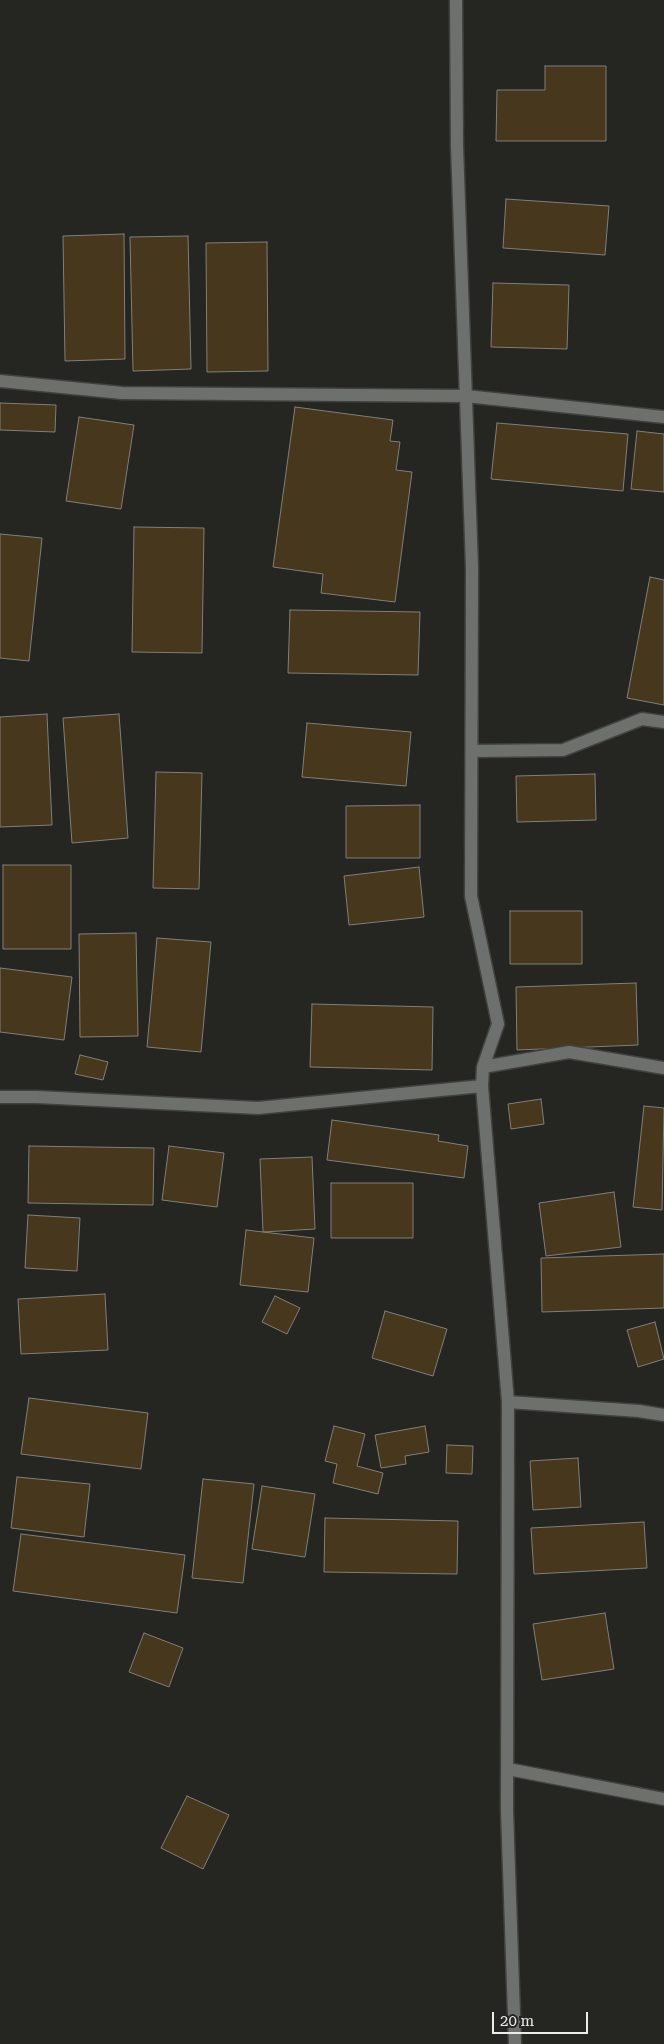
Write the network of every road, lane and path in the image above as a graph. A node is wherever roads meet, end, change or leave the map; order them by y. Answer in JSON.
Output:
{"nodes":[{"id":1,"x":456,"y":0,"type":"edge"},
{"id":2,"x":0,"y":381,"type":"edge"},
{"id":3,"x":466,"y":396,"type":"junction"},
{"id":4,"x":664,"y":417,"type":"edge"},
{"id":5,"x":664,"y":722,"type":"edge"},
{"id":6,"x":473,"y":751,"type":"junction"},
{"id":7,"x":483,"y":1067,"type":"junction"},
{"id":8,"x":664,"y":1068,"type":"edge"},
{"id":9,"x":482,"y":1086,"type":"junction"},
{"id":10,"x":0,"y":1097,"type":"edge"},
{"id":11,"x":508,"y":1402,"type":"junction"},
{"id":12,"x":664,"y":1415,"type":"edge"},
{"id":13,"x":508,"y":1769,"type":"junction"},
{"id":14,"x":664,"y":1799,"type":"edge"},
{"id":15,"x":515,"y":2044,"type":"edge"}],
"edges":[{"from":1,"to":3,"type":"street"},
{"from":2,"to":3,"type":"street"},
{"from":3,"to":4,"type":"street"},
{"from":3,"to":6,"type":"street"},
{"from":5,"to":6,"type":"street"},
{"from":6,"to":7,"type":"street"},
{"from":7,"to":8,"type":"street"},
{"from":7,"to":9,"type":"street"},
{"from":9,"to":10,"type":"street"},
{"from":9,"to":11,"type":"street"},
{"from":11,"to":12,"type":"street"},
{"from":11,"to":13,"type":"street"},
{"from":13,"to":14,"type":"street"},
{"from":13,"to":15,"type":"street"}]}
